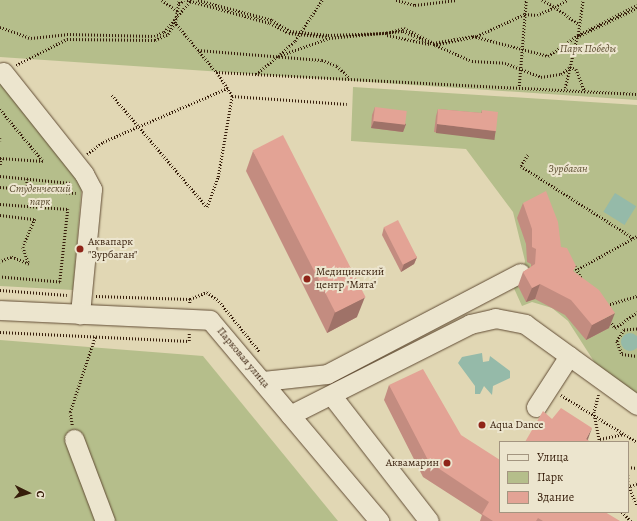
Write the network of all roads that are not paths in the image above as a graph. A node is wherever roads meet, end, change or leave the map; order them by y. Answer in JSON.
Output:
{"nodes":[{"id":1,"x":3,"y":72,"type":"road end"},
{"id":2,"x":520,"y":273,"type":"dead end"},
{"id":3,"x":0,"y":310,"type":"edge"},
{"id":4,"x":80,"y":314,"type":"junction"},
{"id":5,"x":569,"y":356,"type":"junction"},
{"id":6,"x":263,"y":381,"type":"junction"},
{"id":7,"x":332,"y":396,"type":"junction"},
{"id":8,"x":637,"y":405,"type":"edge"},
{"id":9,"x":536,"y":407,"type":"dead end"},
{"id":10,"x":290,"y":415,"type":"junction"},
{"id":11,"x":74,"y":439,"type":"road end"},
{"id":12,"x":105,"y":521,"type":"edge"},
{"id":13,"x":379,"y":521,"type":"edge"},
{"id":14,"x":429,"y":521,"type":"edge"}],
"edges":[{"from":1,"to":4,"type":"street"},
{"from":2,"to":6,"type":"street"},
{"from":3,"to":4,"type":"street","name":"Парковая улица"},
{"from":4,"to":6,"type":"street","name":"Парковая улица"},
{"from":5,"to":7,"type":"street"},
{"from":5,"to":8,"type":"street"},
{"from":5,"to":9,"type":"street"},
{"from":6,"to":10,"type":"street","name":"Парковая улица"},
{"from":7,"to":10,"type":"street"},
{"from":7,"to":14,"type":"street"},
{"from":10,"to":13,"type":"street","name":"Парковая улица"},
{"from":11,"to":12,"type":"street"}]}
